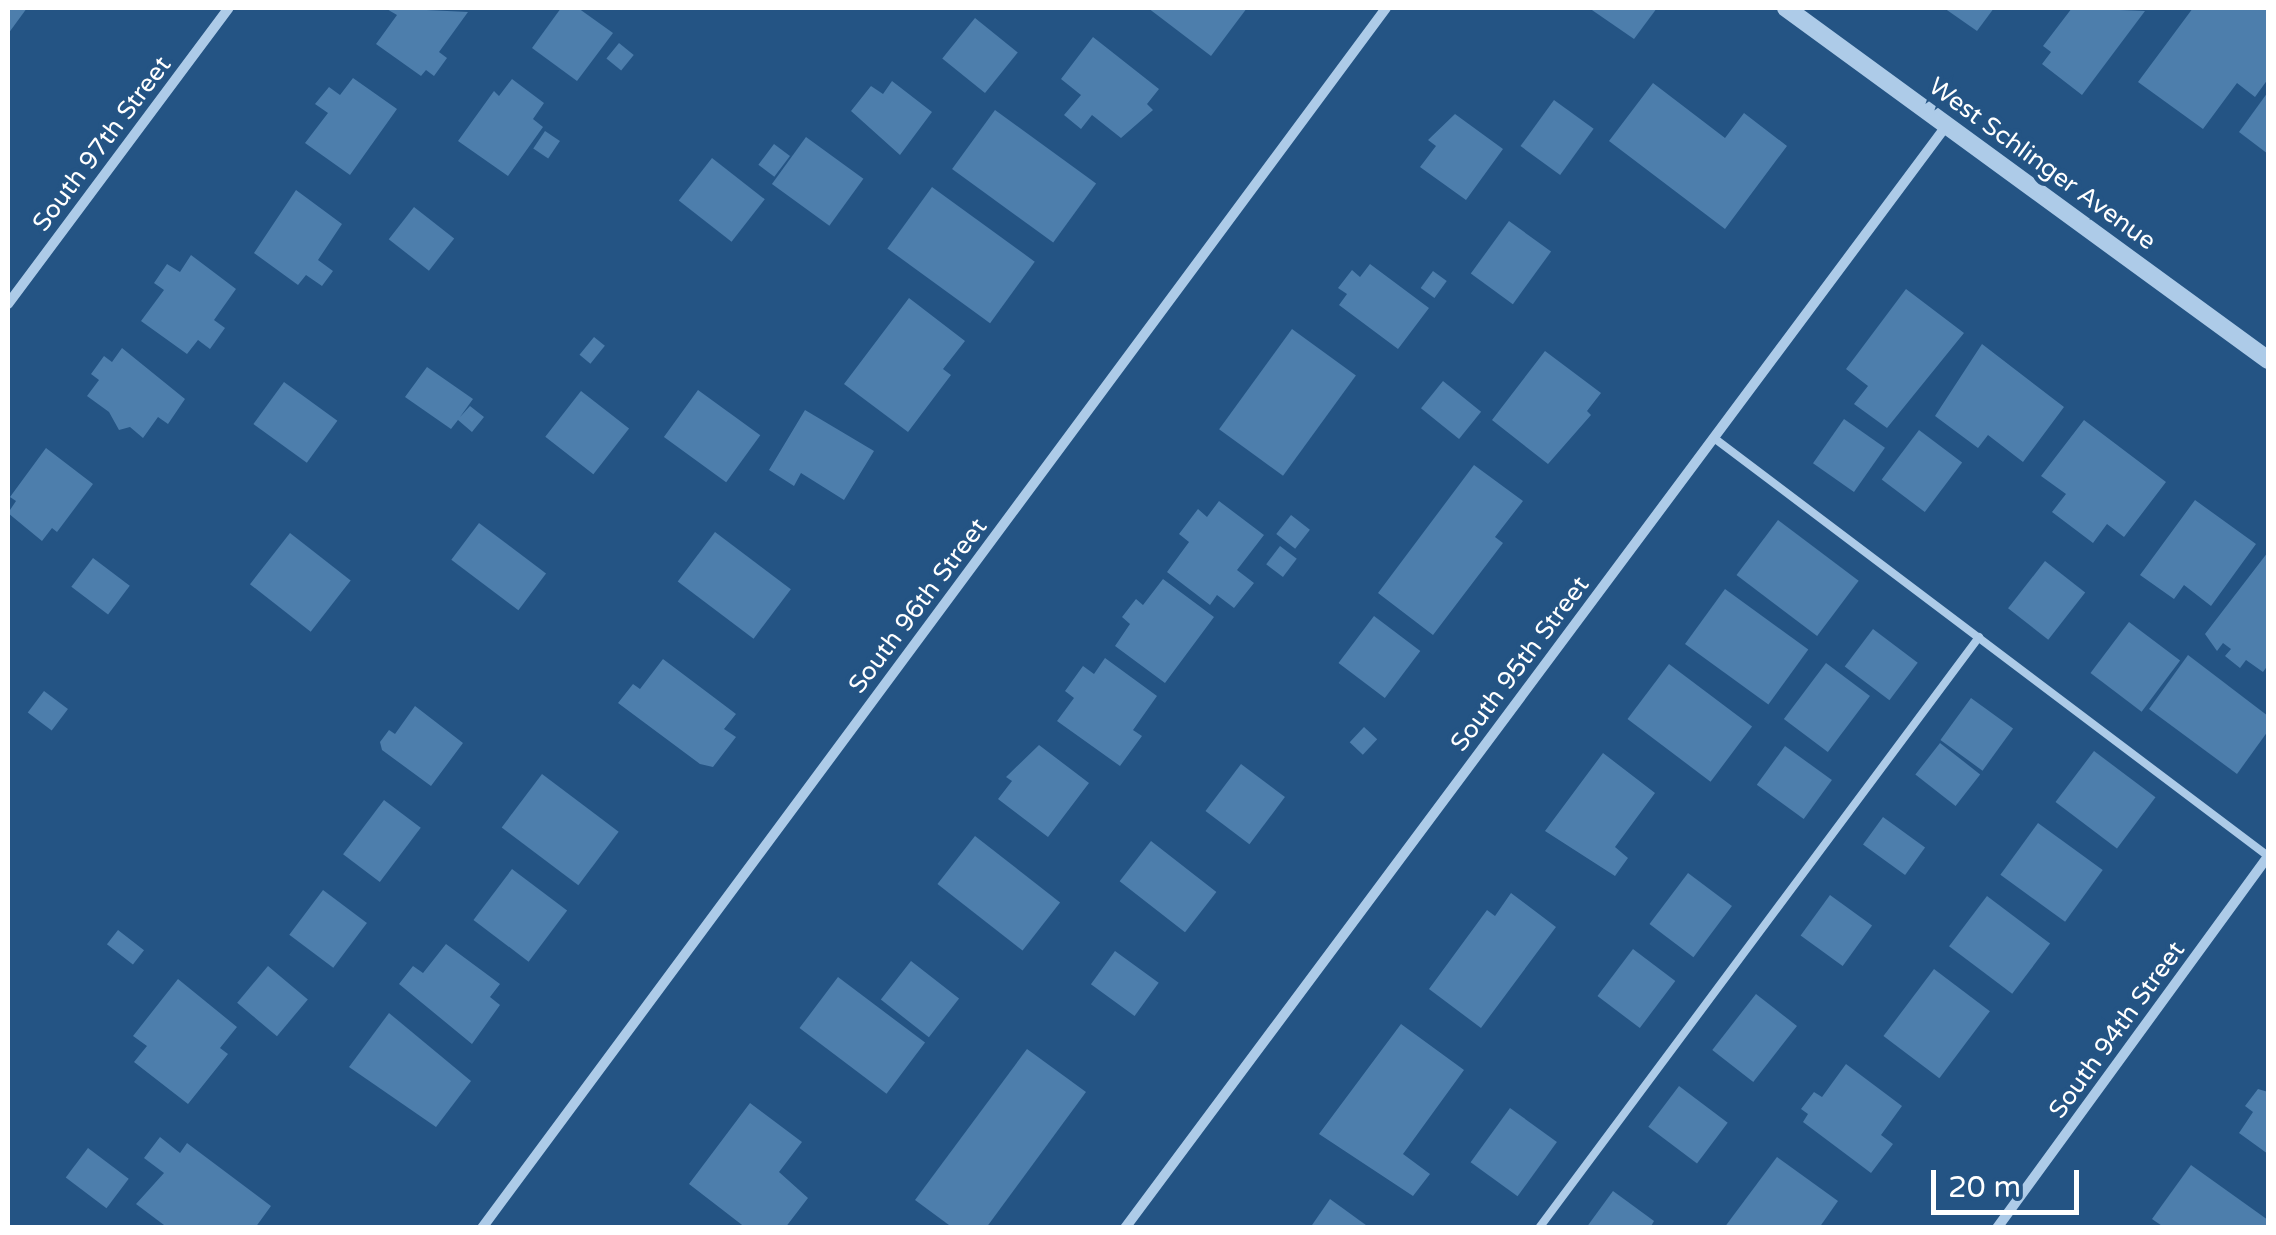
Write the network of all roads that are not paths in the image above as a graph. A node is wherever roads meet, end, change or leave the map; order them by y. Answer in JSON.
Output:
{"nodes":[{"id":1,"x":229,"y":8,"type":"edge"},
{"id":2,"x":1386,"y":8,"type":"edge"},
{"id":3,"x":1786,"y":8,"type":"edge"},
{"id":4,"x":1947,"y":125,"type":"junction"},
{"id":5,"x":8,"y":304,"type":"edge"},
{"id":6,"x":2268,"y":360,"type":"edge"},
{"id":7,"x":1714,"y":438,"type":"junction"},
{"id":8,"x":1978,"y":637,"type":"junction"},
{"id":9,"x":2268,"y":856,"type":"edge"},
{"id":10,"x":482,"y":1228,"type":"edge"},
{"id":11,"x":1125,"y":1228,"type":"edge"},
{"id":12,"x":1539,"y":1228,"type":"edge"},
{"id":13,"x":1997,"y":1228,"type":"edge"}],
"edges":[{"from":1,"to":5,"type":"street","name":"South 97th Street"},
{"from":2,"to":10,"type":"street","name":"South 96th Street"},
{"from":3,"to":4,"type":"street","name":"West Schlinger Avenue"},
{"from":4,"to":6,"type":"street","name":"West Schlinger Avenue"},
{"from":4,"to":7,"type":"street","name":"South 95th Street"},
{"from":7,"to":8,"type":"lane"},
{"from":7,"to":11,"type":"street","name":"South 95th Street"},
{"from":8,"to":9,"type":"lane"},
{"from":8,"to":12,"type":"lane"},
{"from":9,"to":13,"type":"street","name":"South 94th Street"}]}
